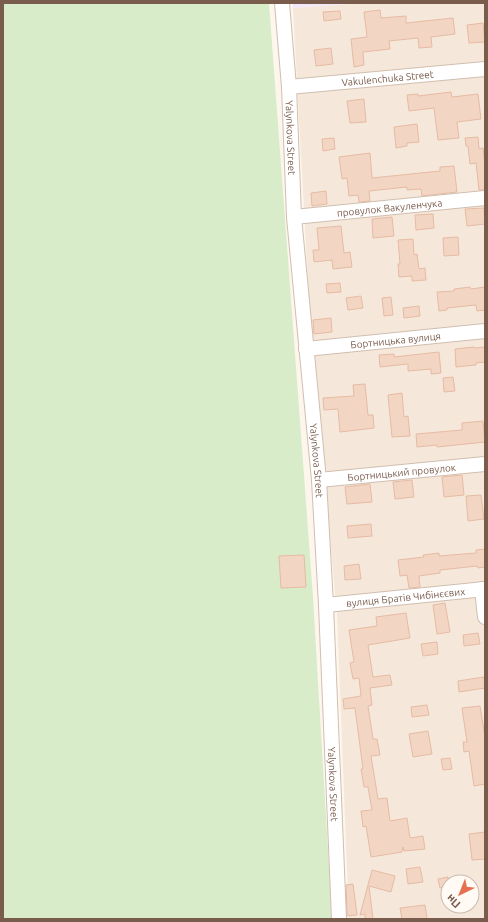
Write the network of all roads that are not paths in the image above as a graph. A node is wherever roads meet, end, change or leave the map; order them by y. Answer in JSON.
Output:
{"nodes":[{"id":1,"x":282,"y":3,"type":"edge"},
{"id":2,"x":485,"y":69,"type":"edge"},
{"id":3,"x":289,"y":87,"type":"junction"},
{"id":4,"x":485,"y":198,"type":"edge"},
{"id":5,"x":294,"y":217,"type":"junction"},
{"id":6,"x":485,"y":331,"type":"edge"},
{"id":7,"x":306,"y":349,"type":"junction"},
{"id":8,"x":485,"y":464,"type":"edge"},
{"id":9,"x":319,"y":480,"type":"junction"},
{"id":10,"x":483,"y":589,"type":"edge"},
{"id":11,"x":326,"y":605,"type":"junction"},
{"id":12,"x":485,"y":617,"type":"edge"},
{"id":13,"x":339,"y":919,"type":"edge"}],
"edges":[{"from":1,"to":3,"type":"street","name":"Yalynkova Street"},
{"from":2,"to":3,"type":"street","name":"Vakulenchuka Street"},
{"from":3,"to":5,"type":"street","name":"Yalynkova Street"},
{"from":4,"to":5,"type":"street","name":"провулок Вакуленчука"},
{"from":5,"to":7,"type":"street","name":"Yalynkova Street"},
{"from":6,"to":7,"type":"street","name":"Бортницька вулиця"},
{"from":7,"to":9,"type":"street","name":"Yalynkova Street"},
{"from":8,"to":9,"type":"street","name":"Бортницький провулок"},
{"from":9,"to":11,"type":"street","name":"Yalynkova Street"},
{"from":10,"to":11,"type":"street","name":"вулиця Братів Чибінєєвих"},
{"from":10,"to":12,"type":"street"},
{"from":11,"to":13,"type":"street","name":"Yalynkova Street"}]}
